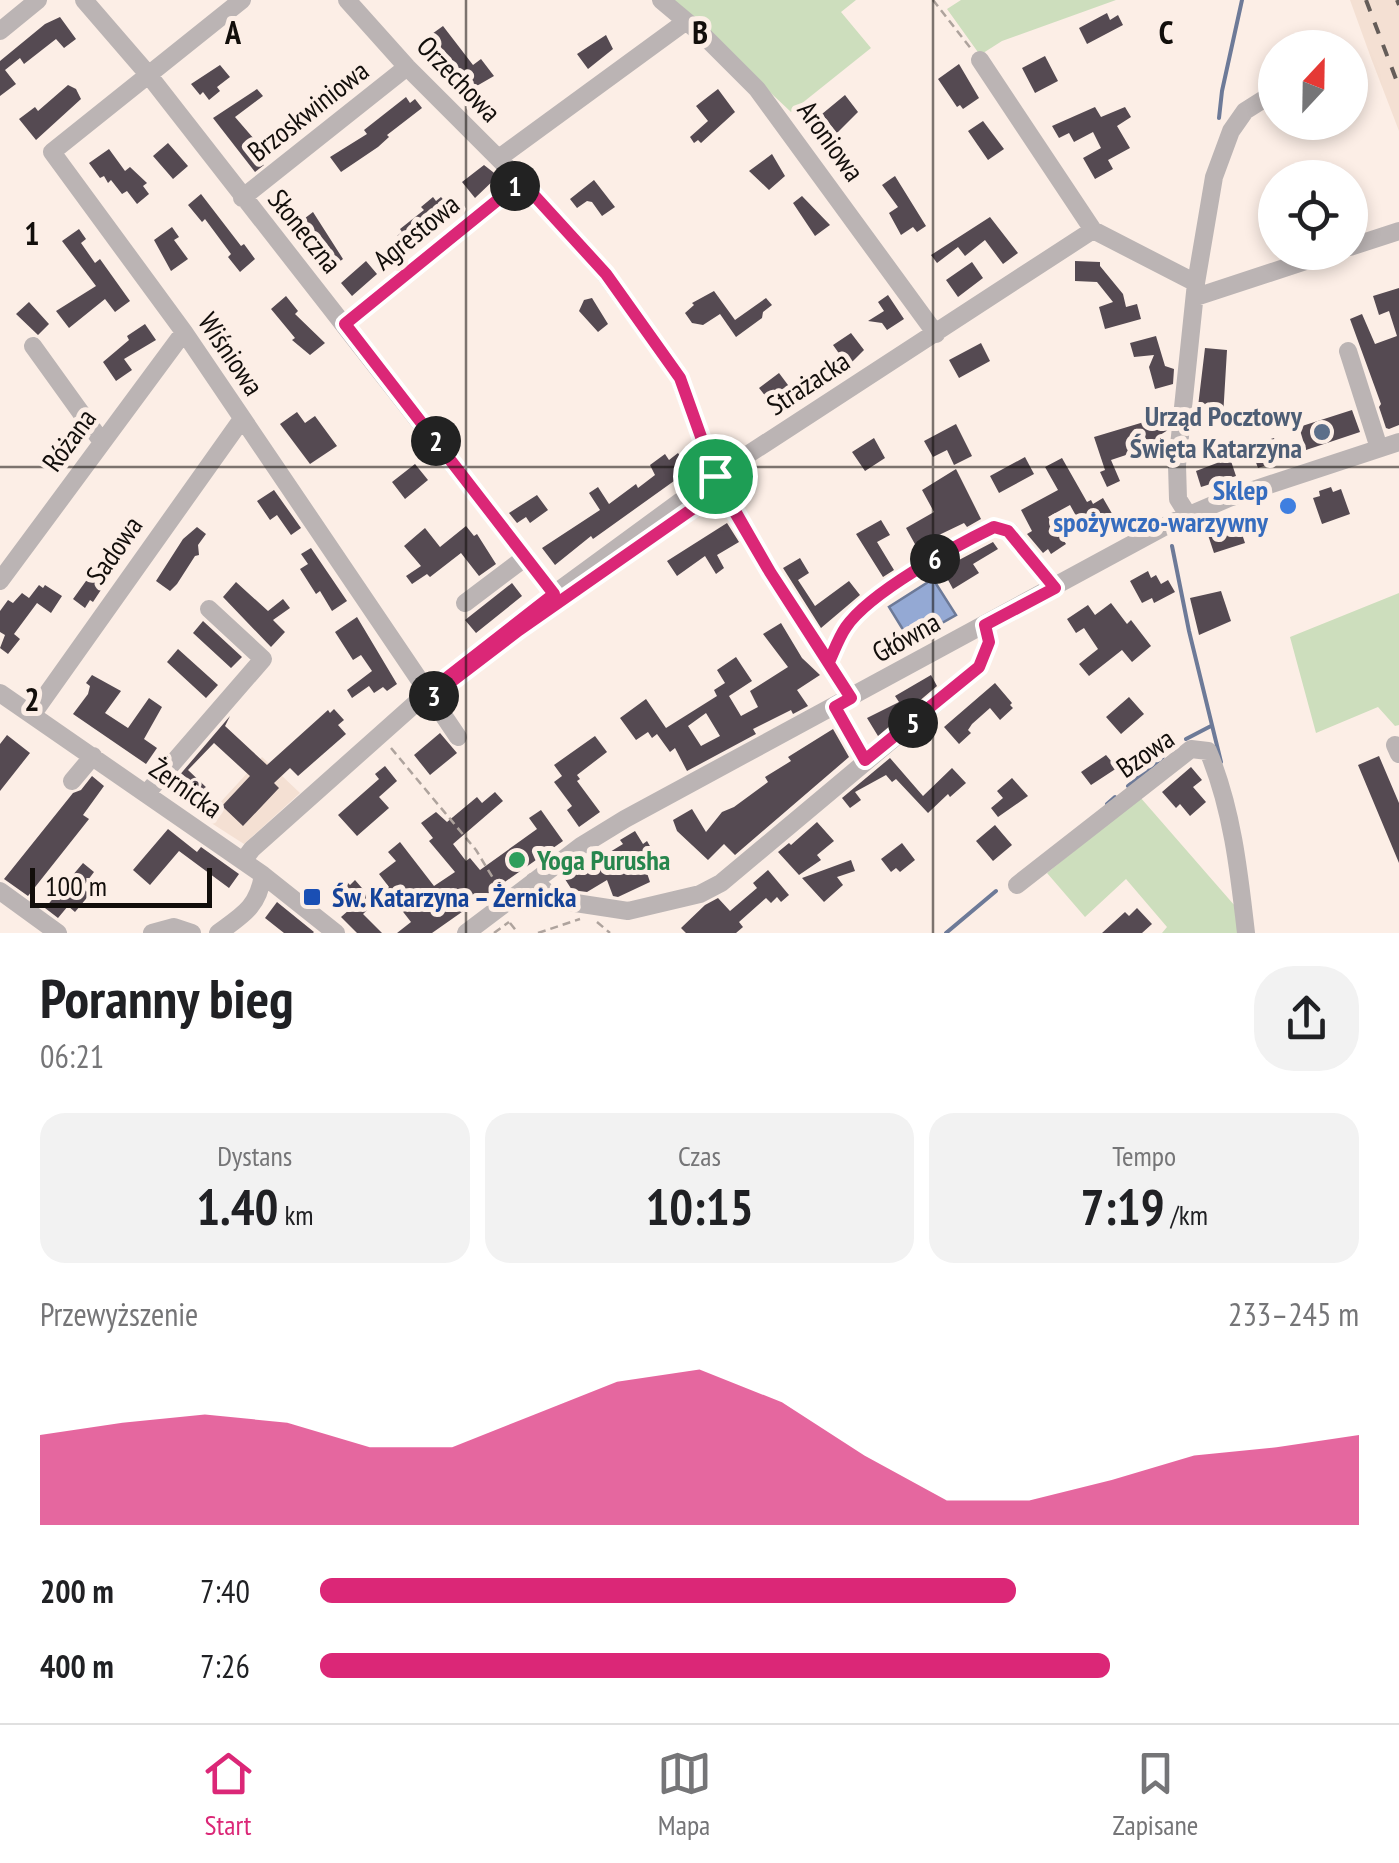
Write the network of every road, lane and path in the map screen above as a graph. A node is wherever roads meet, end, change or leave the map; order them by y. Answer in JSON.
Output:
{"nodes":[{"id":1,"x":38,"y":0,"type":"edge"},
{"id":2,"x":84,"y":0,"type":"edge"},
{"id":3,"x":242,"y":0,"type":"edge"},
{"id":4,"x":347,"y":0,"type":"edge"},
{"id":5,"x":661,"y":0,"type":"edge"},
{"id":6,"x":933,"y":0,"type":"edge"},
{"id":7,"x":685,"y":22,"type":"junction"},
{"id":8,"x":0,"y":31,"type":"edge"},
{"id":9,"x":980,"y":60,"type":"joint"},
{"id":10,"x":407,"y":67,"type":"junction"},
{"id":11,"x":147,"y":73,"type":"junction"},
{"id":12,"x":1258,"y":103,"type":"edge"},
{"id":13,"x":498,"y":158,"type":"junction"},
{"id":14,"x":521,"y":181,"type":"junction"},
{"id":15,"x":242,"y":198,"type":"junction"},
{"id":16,"x":1093,"y":230,"type":"junction"},
{"id":17,"x":1399,"y":231,"type":"edge"},
{"id":18,"x":1368,"y":241,"type":"edge"},
{"id":19,"x":1268,"y":270,"type":"edge"},
{"id":20,"x":1196,"y":290,"type":"junction"},
{"id":21,"x":345,"y":324,"type":"junction"},
{"id":22,"x":184,"y":332,"type":"junction"},
{"id":23,"x":936,"y":334,"type":"junction"},
{"id":24,"x":33,"y":346,"type":"dead end"},
{"id":25,"x":1348,"y":351,"type":"dead end"},
{"id":26,"x":242,"y":418,"type":"junction"},
{"id":27,"x":102,"y":442,"type":"junction"},
{"id":28,"x":1399,"y":442,"type":"edge"},
{"id":29,"x":1379,"y":448,"type":"junction"},
{"id":30,"x":715,"y":476,"type":"junction"},
{"id":31,"x":1188,"y":515,"type":"junction"},
{"id":32,"x":526,"y":557,"type":"junction"},
{"id":33,"x":0,"y":581,"type":"edge"},
{"id":34,"x":1055,"y":588,"type":"junction"},
{"id":35,"x":554,"y":594,"type":"junction"},
{"id":36,"x":465,"y":603,"type":"dead end"},
{"id":37,"x":208,"y":610,"type":"dead end"},
{"id":38,"x":985,"y":625,"type":"junction"},
{"id":39,"x":829,"y":662,"type":"junction"},
{"id":40,"x":426,"y":694,"type":"junction"},
{"id":41,"x":2,"y":698,"type":"edge"},
{"id":42,"x":843,"y":702,"type":"junction"},
{"id":43,"x":32,"y":715,"type":"junction"},
{"id":44,"x":458,"y":737,"type":"dead end"},
{"id":45,"x":384,"y":740,"type":"dead end"},
{"id":46,"x":93,"y":756,"type":"junction"},
{"id":47,"x":865,"y":760,"type":"junction"},
{"id":48,"x":72,"y":780,"type":"dead end"},
{"id":49,"x":146,"y":794,"type":"junction"},
{"id":50,"x":242,"y":861,"type":"junction"},
{"id":51,"x":263,"y":875,"type":"junction"},
{"id":52,"x":534,"y":881,"type":"junction"},
{"id":53,"x":1017,"y":885,"type":"dead end"},
{"id":54,"x":0,"y":891,"type":"edge"},
{"id":55,"x":503,"y":894,"type":"dead end"},
{"id":56,"x":509,"y":922,"type":"dead end"},
{"id":57,"x":58,"y":933,"type":"edge"},
{"id":58,"x":152,"y":933,"type":"edge"},
{"id":59,"x":192,"y":933,"type":"edge"},
{"id":60,"x":218,"y":933,"type":"edge"},
{"id":61,"x":336,"y":933,"type":"edge"},
{"id":62,"x":466,"y":933,"type":"edge"},
{"id":63,"x":518,"y":933,"type":"edge"},
{"id":64,"x":538,"y":933,"type":"edge"},
{"id":65,"x":610,"y":933,"type":"edge"},
{"id":66,"x":1246,"y":933,"type":"edge"}],
"edges":[{"from":1,"to":8,"type":"street"},
{"from":2,"to":11,"type":"street","name":"Słoneczna"},
{"from":3,"to":11,"type":"street"},
{"from":4,"to":10,"type":"street","name":"Orzechowa"},
{"from":5,"to":7,"type":"street","name":"Aroniowa"},
{"from":6,"to":9,"type":"path"},
{"from":7,"to":13,"type":"street"},
{"from":7,"to":23,"type":"street","name":"Aroniowa"},
{"from":9,"to":16,"type":"street"},
{"from":10,"to":13,"type":"street","name":"Orzechowa"},
{"from":10,"to":15,"type":"street","name":"Brzoskwiniowa"},
{"from":11,"to":15,"type":"street","name":"Słoneczna"},
{"from":11,"to":22,"type":"street","name":"Wiśniowa"},
{"from":12,"to":20,"type":"street"},
{"from":13,"to":14,"type":"street","name":"Orzechowa"},
{"from":14,"to":21,"type":"street","name":"Agrestowa"},
{"from":14,"to":30,"type":"street","name":"Orzechowa"},
{"from":15,"to":21,"type":"street","name":"Słoneczna"},
{"from":16,"to":20,"type":"street"},
{"from":16,"to":23,"type":"street","name":"Strażacka"},
{"from":17,"to":18,"type":"street"},
{"from":19,"to":20,"type":"street"},
{"from":20,"to":31,"type":"street"},
{"from":21,"to":32,"type":"street","name":"Słoneczna"},
{"from":22,"to":26,"type":"street","name":"Wiśniowa"},
{"from":22,"to":27,"type":"street","name":"Różana"},
{"from":23,"to":30,"type":"street","name":"Strażacka"},
{"from":24,"to":27,"type":"street"},
{"from":25,"to":29,"type":"street"},
{"from":26,"to":40,"type":"street","name":"Wiśniowa"},
{"from":26,"to":43,"type":"street","name":"Sadowa"},
{"from":27,"to":33,"type":"street","name":"Różana"},
{"from":28,"to":29,"type":"street","name":"Główna"},
{"from":29,"to":31,"type":"street","name":"Główna"},
{"from":30,"to":35,"type":"street","name":"Strażacka"},
{"from":30,"to":39,"type":"street","name":"Orzechowa"},
{"from":31,"to":34,"type":"street","name":"Główna"},
{"from":32,"to":35,"type":"street","name":"Słoneczna"},
{"from":32,"to":36,"type":"street"},
{"from":34,"to":38,"type":"street","name":"Główna"},
{"from":34,"to":39,"type":"street"},
{"from":35,"to":40,"type":"street","name":"Strażacka"},
{"from":37,"to":49,"type":"street"},
{"from":38,"to":42,"type":"street","name":"Główna"},
{"from":38,"to":47,"type":"street"},
{"from":39,"to":42,"type":"street","name":"Orzechowa"},
{"from":40,"to":44,"type":"street","name":"Wiśniowa"},
{"from":40,"to":50,"type":"street","name":"Strażacka"},
{"from":41,"to":43,"type":"street","name":"Żernicka"},
{"from":42,"to":47,"type":"street","name":"Orzechowa"},
{"from":42,"to":52,"type":"street","name":"Główna"},
{"from":43,"to":46,"type":"street","name":"Żernicka"},
{"from":45,"to":55,"type":"path"},
{"from":46,"to":48,"type":"street"},
{"from":46,"to":49,"type":"street","name":"Żernicka"},
{"from":47,"to":52,"type":"street"},
{"from":49,"to":50,"type":"street","name":"Żernicka"},
{"from":50,"to":51,"type":"street","name":"Żernicka"},
{"from":51,"to":60,"type":"street"},
{"from":51,"to":61,"type":"street","name":"Żernicka"},
{"from":52,"to":62,"type":"street","name":"Główna"},
{"from":53,"to":66,"type":"street","name":"Bzowa"},
{"from":54,"to":57,"type":"street"},
{"from":56,"to":63,"type":"path"},
{"from":58,"to":59,"type":"street"},
{"from":64,"to":65,"type":"path"}]}
